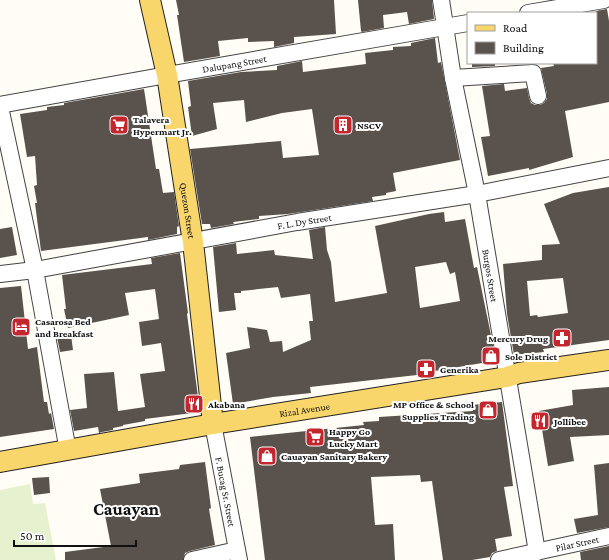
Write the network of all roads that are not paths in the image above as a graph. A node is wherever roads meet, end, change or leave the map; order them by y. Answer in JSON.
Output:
{"nodes":[{"id":1,"x":150,"y":0,"type":"edge"},
{"id":2,"x":441,"y":0,"type":"edge"},
{"id":3,"x":604,"y":0,"type":"edge"},
{"id":4,"x":534,"y":12,"type":"edge"},
{"id":5,"x":467,"y":23,"type":"edge"},
{"id":6,"x":444,"y":27,"type":"junction"},
{"id":7,"x":166,"y":75,"type":"junction"},
{"id":8,"x":453,"y":78,"type":"junction"},
{"id":9,"x":538,"y":96,"type":"dead end"},
{"id":10,"x":0,"y":106,"type":"edge"},
{"id":11,"x":609,"y":168,"type":"edge"},
{"id":12,"x":477,"y":194,"type":"junction"},
{"id":13,"x":193,"y":242,"type":"junction"},
{"id":14,"x":35,"y":270,"type":"junction"},
{"id":15,"x":0,"y":274,"type":"edge"},
{"id":16,"x":609,"y":360,"type":"edge"},
{"id":17,"x":507,"y":376,"type":"junction"},
{"id":18,"x":213,"y":424,"type":"junction"},
{"id":19,"x":68,"y":451,"type":"junction"},
{"id":20,"x":0,"y":462,"type":"edge"},
{"id":21,"x":609,"y":536,"type":"edge"},
{"id":22,"x":238,"y":555,"type":"edge"},
{"id":23,"x":529,"y":555,"type":"edge"},
{"id":24,"x":192,"y":560,"type":"edge"},
{"id":25,"x":499,"y":560,"type":"edge"}],
"edges":[{"from":1,"to":7,"type":"main road","name":"Quezon Street"},
{"from":2,"to":6,"type":"street","name":"Burgos Street"},
{"from":3,"to":4,"type":"street"},
{"from":5,"to":6,"type":"street","name":"Dalupang Street"},
{"from":6,"to":7,"type":"street","name":"Dalupang Street"},
{"from":6,"to":8,"type":"street","name":"Burgos Street"},
{"from":7,"to":10,"type":"street","name":"Dalupang Street"},
{"from":7,"to":13,"type":"main road","name":"Quezon Street"},
{"from":8,"to":9,"type":"street"},
{"from":8,"to":12,"type":"street","name":"Burgos Street"},
{"from":10,"to":14,"type":"street"},
{"from":11,"to":12,"type":"street","name":"F. L. Dy Street"},
{"from":12,"to":13,"type":"street","name":"F. L. Dy Street"},
{"from":12,"to":17,"type":"street","name":"Burgos Street"},
{"from":13,"to":14,"type":"street","name":"F. L. Dy Street"},
{"from":13,"to":18,"type":"main road","name":"Quezon Street"},
{"from":14,"to":15,"type":"street","name":"F. L. Dy Street"},
{"from":14,"to":19,"type":"street"},
{"from":16,"to":17,"type":"main road","name":"Rizal Avenue"},
{"from":17,"to":18,"type":"main road","name":"Rizal Avenue"},
{"from":17,"to":23,"type":"street","name":"Burgos Street"},
{"from":18,"to":19,"type":"main road","name":"Rizal Avenue"},
{"from":18,"to":22,"type":"street","name":"F. Bucag Sr. Street"},
{"from":19,"to":20,"type":"main road","name":"Rizal Avenue"},
{"from":21,"to":23,"type":"street","name":"Pilar Street"},
{"from":22,"to":24,"type":"street"},
{"from":23,"to":25,"type":"street","name":"Pilar Street"}]}
